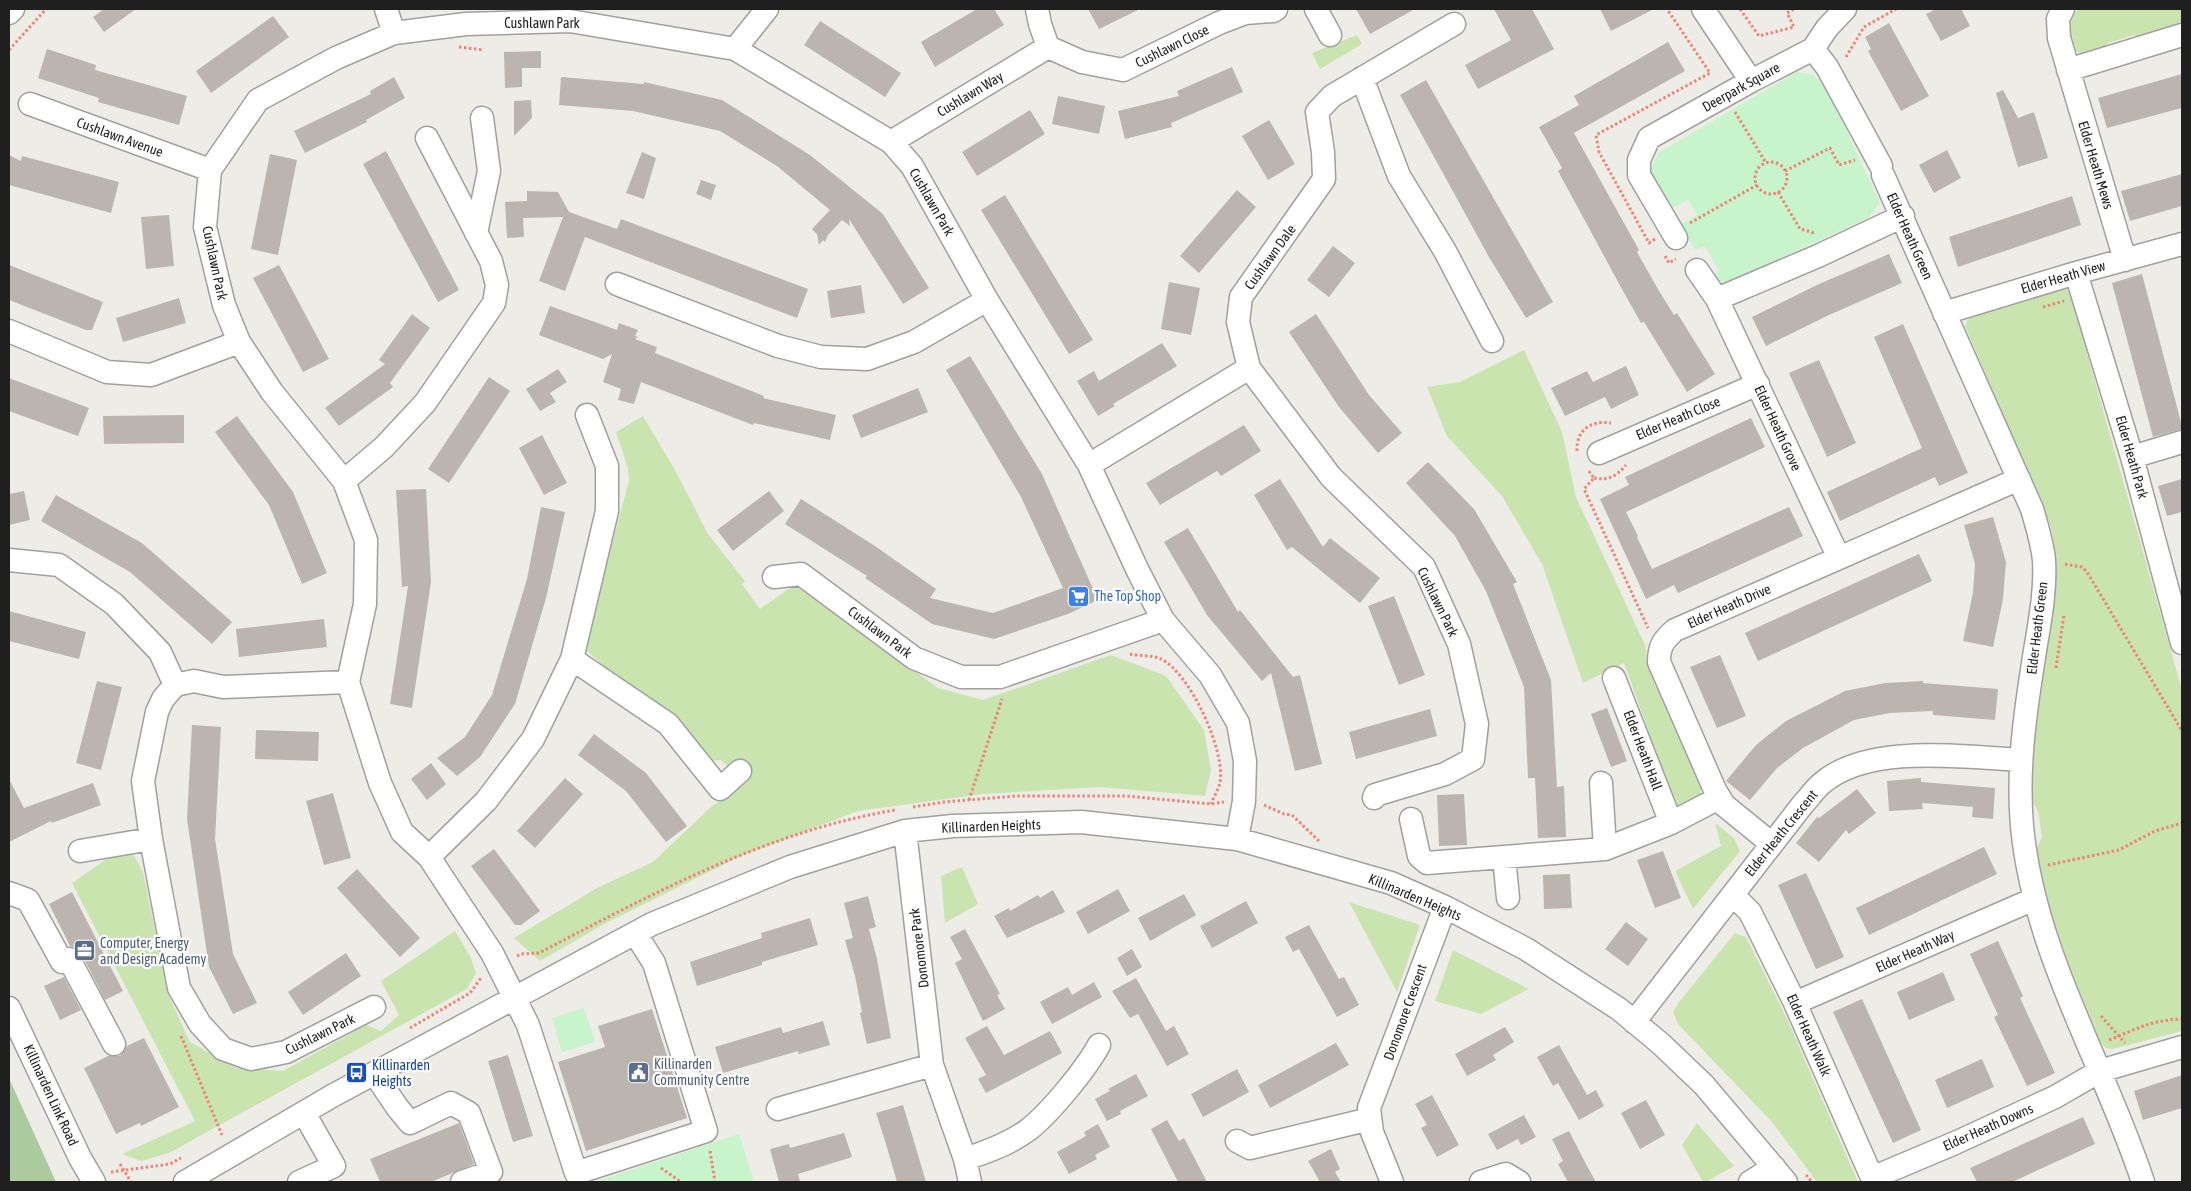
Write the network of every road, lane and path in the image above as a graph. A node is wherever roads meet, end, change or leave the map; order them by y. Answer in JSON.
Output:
{"nodes":[{"id":1,"x":13,"y":9,"type":"edge"},
{"id":2,"x":46,"y":9,"type":"edge"},
{"id":3,"x":386,"y":9,"type":"edge"},
{"id":4,"x":767,"y":9,"type":"edge"},
{"id":5,"x":1037,"y":9,"type":"edge"},
{"id":6,"x":1276,"y":9,"type":"edge"},
{"id":7,"x":1316,"y":9,"type":"edge"},
{"id":8,"x":1703,"y":9,"type":"edge"},
{"id":9,"x":1740,"y":9,"type":"edge"},
{"id":10,"x":1794,"y":9,"type":"edge"},
{"id":11,"x":1844,"y":9,"type":"edge"},
{"id":12,"x":2062,"y":9,"type":"edge"},
{"id":13,"x":9,"y":14,"type":"edge"},
{"id":14,"x":571,"y":15,"type":"edge"},
{"id":15,"x":1454,"y":24,"type":"dead end"},
{"id":16,"x":394,"y":33,"type":"junction"},
{"id":17,"x":1330,"y":35,"type":"dead end"},
{"id":18,"x":2182,"y":35,"type":"edge"},
{"id":19,"x":1048,"y":47,"type":"junction"},
{"id":20,"x":734,"y":49,"type":"junction"},
{"id":21,"x":1813,"y":49,"type":"junction"},
{"id":22,"x":9,"y":50,"type":"edge"},
{"id":23,"x":2068,"y":70,"type":"junction"},
{"id":24,"x":1362,"y":78,"type":"junction"},
{"id":25,"x":1751,"y":80,"type":"junction"},
{"id":26,"x":30,"y":104,"type":"dead end"},
{"id":27,"x":1734,"y":109,"type":"dead end"},
{"id":28,"x":482,"y":118,"type":"dead end"},
{"id":29,"x":427,"y":138,"type":"dead end"},
{"id":30,"x":891,"y":142,"type":"junction"},
{"id":31,"x":1766,"y":163,"type":"junction"},
{"id":32,"x":210,"y":170,"type":"junction"},
{"id":33,"x":1778,"y":192,"type":"junction"},
{"id":34,"x":1903,"y":216,"type":"junction"},
{"id":35,"x":476,"y":233,"type":"junction"},
{"id":36,"x":1676,"y":238,"type":"dead end"},
{"id":37,"x":2182,"y":244,"type":"edge"},
{"id":38,"x":1818,"y":256,"type":"junction"},
{"id":39,"x":2125,"y":260,"type":"junction"},
{"id":40,"x":1697,"y":270,"type":"dead end"},
{"id":41,"x":2076,"y":273,"type":"junction"},
{"id":42,"x":617,"y":284,"type":"dead end"},
{"id":43,"x":1717,"y":299,"type":"junction"},
{"id":44,"x":987,"y":300,"type":"junction"},
{"id":45,"x":1944,"y":313,"type":"junction"},
{"id":46,"x":9,"y":331,"type":"edge"},
{"id":47,"x":1492,"y":341,"type":"dead end"},
{"id":48,"x":239,"y":342,"type":"junction"},
{"id":49,"x":1249,"y":368,"type":"junction"},
{"id":50,"x":1758,"y":384,"type":"junction"},
{"id":51,"x":587,"y":415,"type":"dead end"},
{"id":52,"x":1613,"y":424,"type":"dead end"},
{"id":53,"x":2182,"y":442,"type":"edge"},
{"id":54,"x":2132,"y":457,"type":"junction"},
{"id":55,"x":1588,"y":459,"type":"junction"},
{"id":56,"x":1629,"y":462,"type":"dead end"},
{"id":57,"x":1089,"y":465,"type":"junction"},
{"id":58,"x":1594,"y":478,"type":"junction"},
{"id":59,"x":2019,"y":478,"type":"junction"},
{"id":60,"x":344,"y":481,"type":"junction"},
{"id":61,"x":1839,"y":558,"type":"junction"},
{"id":62,"x":9,"y":560,"type":"edge"},
{"id":63,"x":2058,"y":564,"type":"dead end"},
{"id":64,"x":774,"y":577,"type":"dead end"},
{"id":65,"x":1163,"y":620,"type":"junction"},
{"id":66,"x":1655,"y":627,"type":"dead end"},
{"id":67,"x":2182,"y":643,"type":"edge"},
{"id":68,"x":1127,"y":654,"type":"dead end"},
{"id":69,"x":572,"y":659,"type":"junction"},
{"id":70,"x":1614,"y":678,"type":"dead end"},
{"id":71,"x":348,"y":682,"type":"junction"},
{"id":72,"x":176,"y":685,"type":"junction"},
{"id":73,"x":1002,"y":699,"type":"dead end"},
{"id":74,"x":2182,"y":731,"type":"edge"},
{"id":75,"x":2020,"y":760,"type":"junction"},
{"id":76,"x":740,"y":771,"type":"dead end"},
{"id":77,"x":1601,"y":783,"type":"dead end"},
{"id":78,"x":1154,"y":798,"type":"dead end"},
{"id":79,"x":1374,"y":798,"type":"dead end"},
{"id":80,"x":1719,"y":798,"type":"junction"},
{"id":81,"x":969,"y":800,"type":"dead end"},
{"id":82,"x":1227,"y":802,"type":"dead end"},
{"id":83,"x":1257,"y":802,"type":"dead end"},
{"id":84,"x":1211,"y":804,"type":"junction"},
{"id":85,"x":1412,"y":819,"type":"dead end"},
{"id":86,"x":1671,"y":823,"type":"junction"},
{"id":87,"x":2182,"y":824,"type":"edge"},
{"id":88,"x":905,"y":830,"type":"junction"},
{"id":89,"x":1317,"y":837,"type":"dead end"},
{"id":90,"x":151,"y":839,"type":"junction"},
{"id":91,"x":1238,"y":839,"type":"junction"},
{"id":92,"x":1772,"y":844,"type":"junction"},
{"id":93,"x":1605,"y":849,"type":"junction"},
{"id":94,"x":80,"y":851,"type":"dead end"},
{"id":95,"x":429,"y":857,"type":"junction"},
{"id":96,"x":1504,"y":857,"type":"junction"},
{"id":97,"x":2043,"y":866,"type":"dead end"},
{"id":98,"x":9,"y":893,"type":"edge"},
{"id":99,"x":1732,"y":895,"type":"junction"},
{"id":100,"x":1508,"y":898,"type":"dead end"},
{"id":101,"x":2034,"y":899,"type":"junction"},
{"id":102,"x":1445,"y":907,"type":"junction"},
{"id":103,"x":635,"y":933,"type":"junction"},
{"id":104,"x":548,"y":948,"type":"dead end"},
{"id":105,"x":514,"y":958,"type":"dead end"},
{"id":106,"x":487,"y":974,"type":"dead end"},
{"id":107,"x":514,"y":997,"type":"junction"},
{"id":108,"x":1795,"y":1003,"type":"junction"},
{"id":109,"x":374,"y":1007,"type":"dead end"},
{"id":110,"x":9,"y":1008,"type":"edge"},
{"id":111,"x":2182,"y":1019,"type":"edge"},
{"id":112,"x":1634,"y":1022,"type":"junction"},
{"id":113,"x":407,"y":1030,"type":"dead end"},
{"id":114,"x":181,"y":1035,"type":"dead end"},
{"id":115,"x":2107,"y":1041,"type":"dead end"},
{"id":116,"x":114,"y":1044,"type":"dead end"},
{"id":117,"x":1099,"y":1045,"type":"dead end"},
{"id":118,"x":2182,"y":1047,"type":"edge"},
{"id":119,"x":932,"y":1065,"type":"junction"},
{"id":120,"x":2100,"y":1071,"type":"junction"},
{"id":121,"x":374,"y":1073,"type":"junction"},
{"id":122,"x":778,"y":1110,"type":"dead end"},
{"id":123,"x":304,"y":1113,"type":"junction"},
{"id":124,"x":1370,"y":1119,"type":"junction"},
{"id":125,"x":230,"y":1130,"type":"dead end"},
{"id":126,"x":222,"y":1135,"type":"junction"},
{"id":127,"x":213,"y":1140,"type":"dead end"},
{"id":128,"x":1238,"y":1141,"type":"dead end"},
{"id":129,"x":708,"y":1142,"type":"dead end"},
{"id":130,"x":187,"y":1154,"type":"dead end"},
{"id":131,"x":965,"y":1159,"type":"junction"},
{"id":132,"x":120,"y":1164,"type":"dead end"},
{"id":133,"x":659,"y":1166,"type":"dead end"},
{"id":134,"x":124,"y":1170,"type":"junction"},
{"id":135,"x":1780,"y":1174,"type":"edge"},
{"id":136,"x":102,"y":1177,"type":"edge"},
{"id":137,"x":1873,"y":1180,"type":"edge"},
{"id":138,"x":131,"y":1182,"type":"edge"},
{"id":139,"x":185,"y":1182,"type":"edge"},
{"id":140,"x":299,"y":1182,"type":"edge"},
{"id":141,"x":462,"y":1182,"type":"edge"},
{"id":142,"x":681,"y":1182,"type":"edge"},
{"id":143,"x":715,"y":1182,"type":"edge"},
{"id":144,"x":970,"y":1182,"type":"edge"},
{"id":145,"x":1392,"y":1182,"type":"edge"},
{"id":146,"x":1481,"y":1182,"type":"edge"},
{"id":147,"x":1520,"y":1182,"type":"edge"},
{"id":148,"x":1750,"y":1182,"type":"edge"},
{"id":149,"x":2143,"y":1182,"type":"edge"}],
"edges":[{"from":1,"to":13,"type":"street"},
{"from":2,"to":22,"type":"path"},
{"from":3,"to":16,"type":"street"},
{"from":4,"to":20,"type":"street"},
{"from":5,"to":19,"type":"street"},
{"from":6,"to":19,"type":"street","name":"Cushlawn Close"},
{"from":7,"to":17,"type":"street"},
{"from":8,"to":25,"type":"street"},
{"from":9,"to":10,"type":"path"},
{"from":11,"to":21,"type":"street"},
{"from":12,"to":23,"type":"street","name":"Elder Heath Mews"},
{"from":14,"to":16,"type":"street","name":"Cushlawn Park"},
{"from":14,"to":20,"type":"street","name":"Cushlawn Park"},
{"from":15,"to":24,"type":"street","name":"Cushlawn Dale"},
{"from":16,"to":32,"type":"street","name":"Cushlawn Park"},
{"from":18,"to":23,"type":"street"},
{"from":19,"to":30,"type":"street","name":"Cushlawn Way"},
{"from":20,"to":30,"type":"street","name":"Cushlawn Park"},
{"from":21,"to":25,"type":"street","name":"Deerpark Square"},
{"from":21,"to":34,"type":"street","name":"Elder Heath Green"},
{"from":23,"to":39,"type":"street","name":"Elder Heath Mews"},
{"from":24,"to":47,"type":"street"},
{"from":24,"to":49,"type":"street","name":"Cushlawn Dale"},
{"from":25,"to":36,"type":"street","name":"Deerpark Square"},
{"from":26,"to":32,"type":"street","name":"Cushlawn Avenue"},
{"from":27,"to":31,"type":"path"},
{"from":28,"to":35,"type":"street"},
{"from":29,"to":35,"type":"street"},
{"from":30,"to":44,"type":"street","name":"Cushlawn Park"},
{"from":31,"to":33,"type":"path"},
{"from":31,"to":33,"type":"path"},
{"from":32,"to":48,"type":"street","name":"Cushlawn Park"},
{"from":33,"to":38,"type":"path"},
{"from":34,"to":38,"type":"street"},
{"from":34,"to":45,"type":"street","name":"Elder Heath Green"},
{"from":35,"to":60,"type":"street"},
{"from":37,"to":39,"type":"street","name":"Elder Heath View"},
{"from":38,"to":43,"type":"street"},
{"from":39,"to":41,"type":"street","name":"Elder Heath View"},
{"from":40,"to":43,"type":"street","name":"Elder Heath Grove"},
{"from":41,"to":45,"type":"street","name":"Elder Heath View"},
{"from":41,"to":54,"type":"street","name":"Elder Heath Park"},
{"from":42,"to":44,"type":"street"},
{"from":43,"to":50,"type":"street","name":"Elder Heath Grove"},
{"from":44,"to":57,"type":"street","name":"Cushlawn Park"},
{"from":45,"to":59,"type":"street","name":"Elder Heath Green"},
{"from":46,"to":48,"type":"street"},
{"from":48,"to":60,"type":"street","name":"Cushlawn Park"},
{"from":49,"to":57,"type":"street"},
{"from":49,"to":79,"type":"street","name":"Cushlawn Park"},
{"from":50,"to":55,"type":"street","name":"Elder Heath Close"},
{"from":50,"to":61,"type":"street","name":"Elder Heath Grove"},
{"from":51,"to":69,"type":"street"},
{"from":52,"to":55,"type":"path"},
{"from":53,"to":54,"type":"street"},
{"from":54,"to":67,"type":"street","name":"Elder Heath Park"},
{"from":55,"to":58,"type":"path"},
{"from":56,"to":58,"type":"path"},
{"from":57,"to":65,"type":"street","name":"Cushlawn Park"},
{"from":58,"to":66,"type":"path"},
{"from":59,"to":61,"type":"street","name":"Elder Heath Drive"},
{"from":59,"to":75,"type":"street","name":"Elder Heath Green"},
{"from":60,"to":71,"type":"street","name":"Cushlawn Park"},
{"from":61,"to":80,"type":"street","name":"Elder Heath Drive"},
{"from":62,"to":72,"type":"street"},
{"from":63,"to":74,"type":"path"},
{"from":64,"to":65,"type":"street","name":"Cushlawn Park"},
{"from":65,"to":91,"type":"street","name":"Cushlawn Park"},
{"from":68,"to":84,"type":"path"},
{"from":69,"to":76,"type":"street"},
{"from":69,"to":95,"type":"street"},
{"from":70,"to":86,"type":"street","name":"Elder Heath Hall"},
{"from":71,"to":72,"type":"street"},
{"from":71,"to":95,"type":"street","name":"Cushlawn Park"},
{"from":72,"to":90,"type":"street","name":"Cushlawn Park"},
{"from":73,"to":81,"type":"path"},
{"from":75,"to":92,"type":"street","name":"Elder Heath Crescent"},
{"from":75,"to":101,"type":"street","name":"Elder Heath Green"},
{"from":77,"to":93,"type":"street"},
{"from":78,"to":84,"type":"path"},
{"from":80,"to":86,"type":"street"},
{"from":80,"to":92,"type":"street","name":"Elder Heath Drive"},
{"from":82,"to":84,"type":"path"},
{"from":83,"to":89,"type":"path"},
{"from":85,"to":96,"type":"street"},
{"from":86,"to":93,"type":"street"},
{"from":87,"to":97,"type":"path"},
{"from":88,"to":91,"type":"street","name":"Killinarden Heights"},
{"from":88,"to":103,"type":"street","name":"Killinarden Heights"},
{"from":88,"to":119,"type":"street","name":"Donomore Park"},
{"from":90,"to":94,"type":"street"},
{"from":90,"to":109,"type":"street","name":"Cushlawn Park"},
{"from":91,"to":102,"type":"street","name":"Killinarden Heights"},
{"from":92,"to":99,"type":"street","name":"Elder Heath Crescent"},
{"from":93,"to":96,"type":"street"},
{"from":95,"to":107,"type":"street","name":"Cushlawn Park"},
{"from":96,"to":100,"type":"street"},
{"from":98,"to":116,"type":"street"},
{"from":99,"to":108,"type":"street","name":"Elder Heath Walk"},
{"from":99,"to":112,"type":"street","name":"Elder Heath Crescent"},
{"from":101,"to":108,"type":"street","name":"Elder Heath Way"},
{"from":101,"to":120,"type":"street","name":"Elder Heath Green"},
{"from":102,"to":112,"type":"street","name":"Killinarden Heights"},
{"from":102,"to":124,"type":"street","name":"Donomore Crescent"},
{"from":103,"to":107,"type":"street","name":"Killinarden Heights"},
{"from":103,"to":107,"type":"street","name":"Cushlawn Park"},
{"from":104,"to":105,"type":"path"},
{"from":106,"to":113,"type":"path"},
{"from":107,"to":121,"type":"street","name":"Killinarden Heights"},
{"from":108,"to":137,"type":"street","name":"Elder Heath Walk"},
{"from":110,"to":136,"type":"street","name":"Killinarden Link Road"},
{"from":111,"to":115,"type":"path"},
{"from":112,"to":135,"type":"street","name":"Killinarden Heights"},
{"from":114,"to":126,"type":"path"},
{"from":117,"to":131,"type":"street"},
{"from":118,"to":120,"type":"street","name":"Elder Heath Downs"},
{"from":119,"to":122,"type":"street"},
{"from":119,"to":131,"type":"street","name":"Donomore Park"},
{"from":120,"to":137,"type":"street","name":"Elder Heath Downs"},
{"from":120,"to":149,"type":"street","name":"Elder Heath Green"},
{"from":121,"to":123,"type":"street","name":"Killinarden Heights"},
{"from":121,"to":141,"type":"street"},
{"from":123,"to":139,"type":"street","name":"Killinarden Heights"},
{"from":123,"to":140,"type":"street"},
{"from":124,"to":128,"type":"street"},
{"from":124,"to":145,"type":"street","name":"Donomore Crescent"},
{"from":125,"to":126,"type":"path"},
{"from":126,"to":127,"type":"path"},
{"from":129,"to":143,"type":"path"},
{"from":130,"to":134,"type":"path"},
{"from":131,"to":144,"type":"street","name":"Donomore Park"},
{"from":132,"to":134,"type":"path"},
{"from":133,"to":142,"type":"path"},
{"from":134,"to":136,"type":"path"},
{"from":134,"to":138,"type":"path"},
{"from":135,"to":148,"type":"street","name":"Killinarden Heights"},
{"from":146,"to":147,"type":"street"}]}
